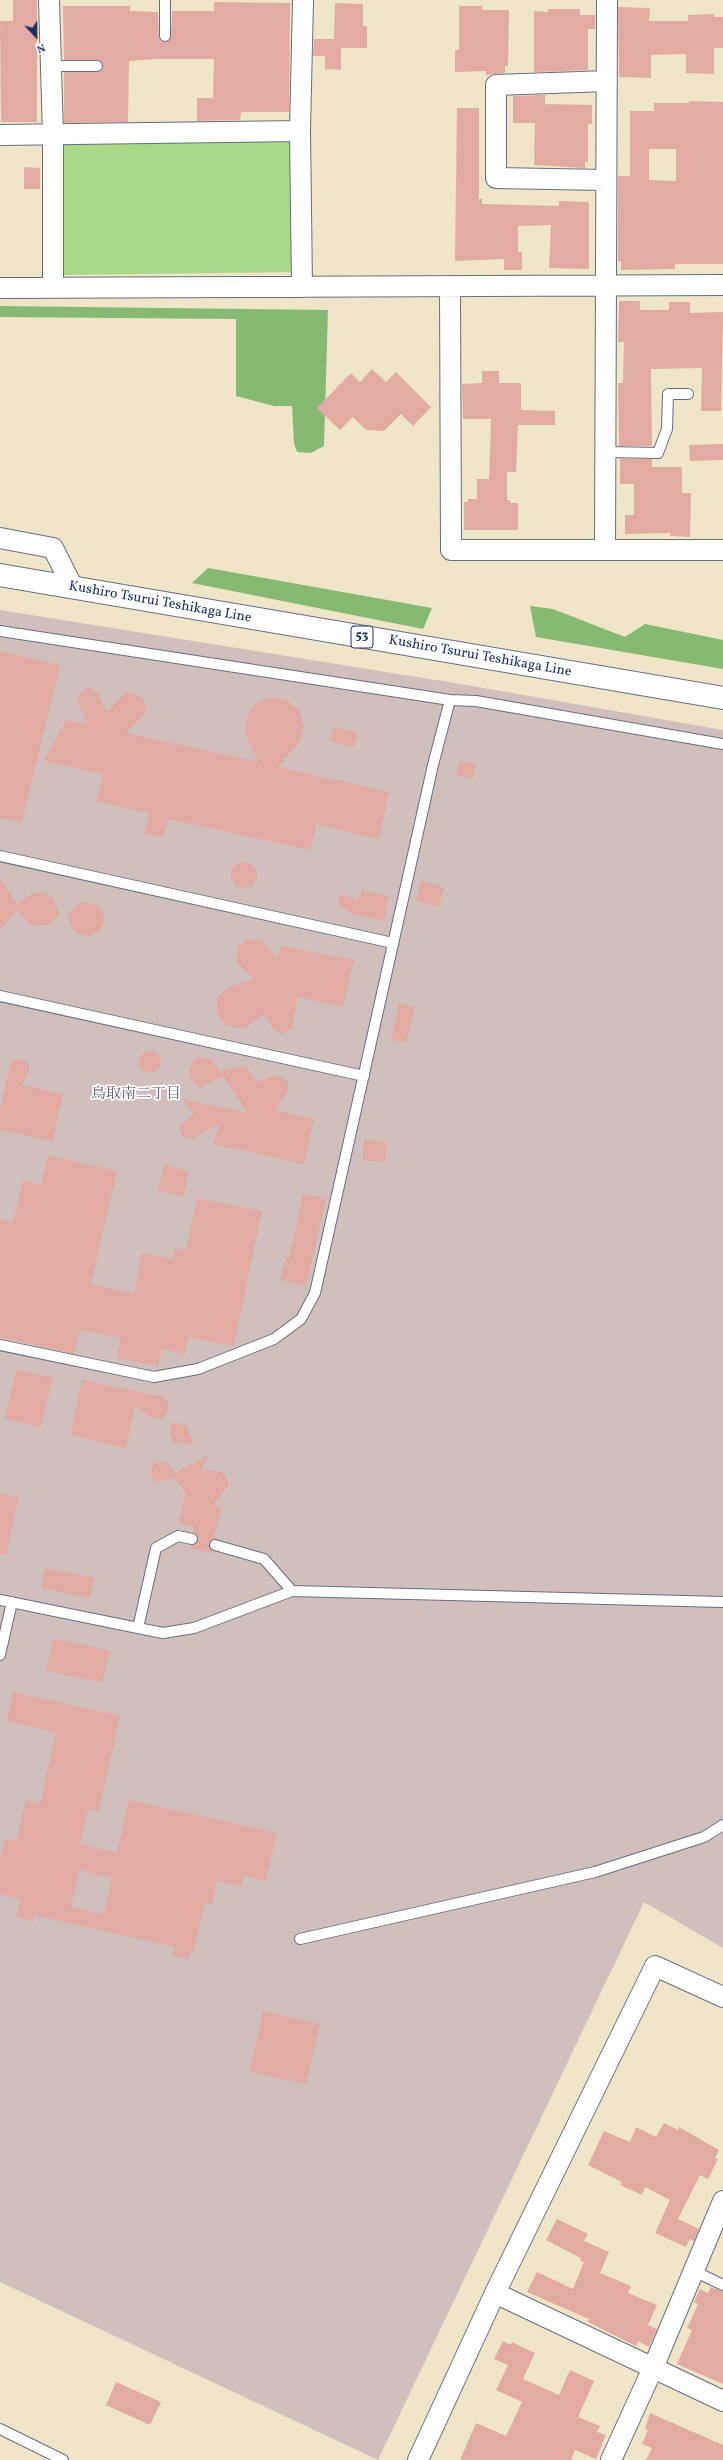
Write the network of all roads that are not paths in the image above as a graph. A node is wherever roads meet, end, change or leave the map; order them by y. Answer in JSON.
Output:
{"nodes":[{"id":1,"x":49,"y":0,"type":"edge"},
{"id":2,"x":165,"y":0,"type":"edge"},
{"id":3,"x":303,"y":0,"type":"edge"},
{"id":4,"x":607,"y":0,"type":"edge"},
{"id":5,"x":165,"y":36,"type":"dead end"},
{"id":6,"x":51,"y":66,"type":"junction"},
{"id":7,"x":97,"y":66,"type":"dead end"},
{"id":8,"x":607,"y":81,"type":"junction"},
{"id":9,"x":300,"y":131,"type":"junction"},
{"id":10,"x":0,"y":135,"type":"edge"},
{"id":11,"x":52,"y":135,"type":"junction"},
{"id":12,"x":606,"y":180,"type":"junction"},
{"id":13,"x":606,"y":285,"type":"junction"},
{"id":14,"x":723,"y":285,"type":"edge"},
{"id":15,"x":52,"y":287,"type":"junction"},
{"id":16,"x":302,"y":287,"type":"junction"},
{"id":17,"x":450,"y":287,"type":"junction"},
{"id":18,"x":0,"y":288,"type":"edge"},
{"id":19,"x":688,"y":394,"type":"dead end"},
{"id":20,"x":606,"y":452,"type":"junction"},
{"id":21,"x":0,"y":538,"type":"edge"},
{"id":22,"x":605,"y":550,"type":"junction"},
{"id":23,"x":723,"y":550,"type":"edge"},
{"id":24,"x":0,"y":576,"type":"edge"},
{"id":25,"x":73,"y":588,"type":"junction"},
{"id":26,"x":0,"y":631,"type":"edge"},
{"id":27,"x":723,"y":698,"type":"edge"},
{"id":28,"x":450,"y":700,"type":"junction"},
{"id":29,"x":723,"y":744,"type":"edge"},
{"id":30,"x":0,"y":856,"type":"edge"},
{"id":31,"x":393,"y":943,"type":"junction"},
{"id":32,"x":0,"y":996,"type":"edge"},
{"id":33,"x":364,"y":1076,"type":"junction"},
{"id":34,"x":0,"y":1345,"type":"edge"},
{"id":35,"x":192,"y":1539,"type":"dead end"},
{"id":36,"x":216,"y":1545,"type":"dead end"},
{"id":37,"x":292,"y":1591,"type":"junction"},
{"id":38,"x":0,"y":1600,"type":"edge"},
{"id":39,"x":12,"y":1602,"type":"junction"},
{"id":40,"x":723,"y":1602,"type":"edge"},
{"id":41,"x":138,"y":1628,"type":"junction"},
{"id":42,"x":0,"y":1655,"type":"edge"},
{"id":43,"x":723,"y":1825,"type":"edge"},
{"id":44,"x":300,"y":1939,"type":"dead end"},
{"id":45,"x":723,"y":1997,"type":"edge"},
{"id":46,"x":723,"y":2201,"type":"edge"},
{"id":47,"x":694,"y":2271,"type":"junction"},
{"id":48,"x":723,"y":2285,"type":"edge"},
{"id":49,"x":495,"y":2293,"type":"junction"},
{"id":50,"x":653,"y":2368,"type":"junction"},
{"id":51,"x":723,"y":2401,"type":"edge"},
{"id":52,"x":0,"y":2429,"type":"edge"},
{"id":53,"x":63,"y":2460,"type":"edge"},
{"id":54,"x":418,"y":2460,"type":"edge"},
{"id":55,"x":611,"y":2460,"type":"edge"}],
"edges":[{"from":1,"to":6,"type":"street"},
{"from":2,"to":5,"type":"lane"},
{"from":3,"to":9,"type":"street"},
{"from":4,"to":8,"type":"street"},
{"from":6,"to":7,"type":"lane"},
{"from":6,"to":11,"type":"street"},
{"from":8,"to":12,"type":"street"},
{"from":8,"to":12,"type":"street"},
{"from":9,"to":11,"type":"street"},
{"from":9,"to":16,"type":"street"},
{"from":10,"to":11,"type":"street"},
{"from":11,"to":15,"type":"street"},
{"from":12,"to":13,"type":"street"},
{"from":13,"to":14,"type":"street"},
{"from":13,"to":17,"type":"street"},
{"from":13,"to":20,"type":"street"},
{"from":15,"to":16,"type":"street"},
{"from":15,"to":18,"type":"street"},
{"from":16,"to":17,"type":"street"},
{"from":17,"to":22,"type":"street"},
{"from":19,"to":20,"type":"lane"},
{"from":20,"to":22,"type":"street"},
{"from":21,"to":25,"type":"street"},
{"from":22,"to":23,"type":"street"},
{"from":24,"to":25,"type":"main road","name":"Kushiro Tsurui Teshikaga Line","number":"53"},
{"from":25,"to":27,"type":"main road","name":"Kushiro Tsurui Teshikaga Line","number":"53"},
{"from":26,"to":28,"type":"lane"},
{"from":28,"to":29,"type":"lane"},
{"from":28,"to":31,"type":"lane"},
{"from":30,"to":31,"type":"lane"},
{"from":31,"to":33,"type":"lane"},
{"from":32,"to":33,"type":"lane"},
{"from":33,"to":34,"type":"lane"},
{"from":35,"to":41,"type":"lane"},
{"from":36,"to":37,"type":"lane"},
{"from":37,"to":40,"type":"lane"},
{"from":37,"to":41,"type":"lane"},
{"from":38,"to":39,"type":"lane"},
{"from":39,"to":41,"type":"lane"},
{"from":39,"to":42,"type":"lane"},
{"from":43,"to":44,"type":"lane"},
{"from":45,"to":49,"type":"street"},
{"from":46,"to":47,"type":"street"},
{"from":47,"to":48,"type":"lane"},
{"from":47,"to":50,"type":"street"},
{"from":49,"to":50,"type":"street"},
{"from":49,"to":54,"type":"street"},
{"from":50,"to":51,"type":"street"},
{"from":50,"to":55,"type":"street"},
{"from":52,"to":53,"type":"lane"}]}
